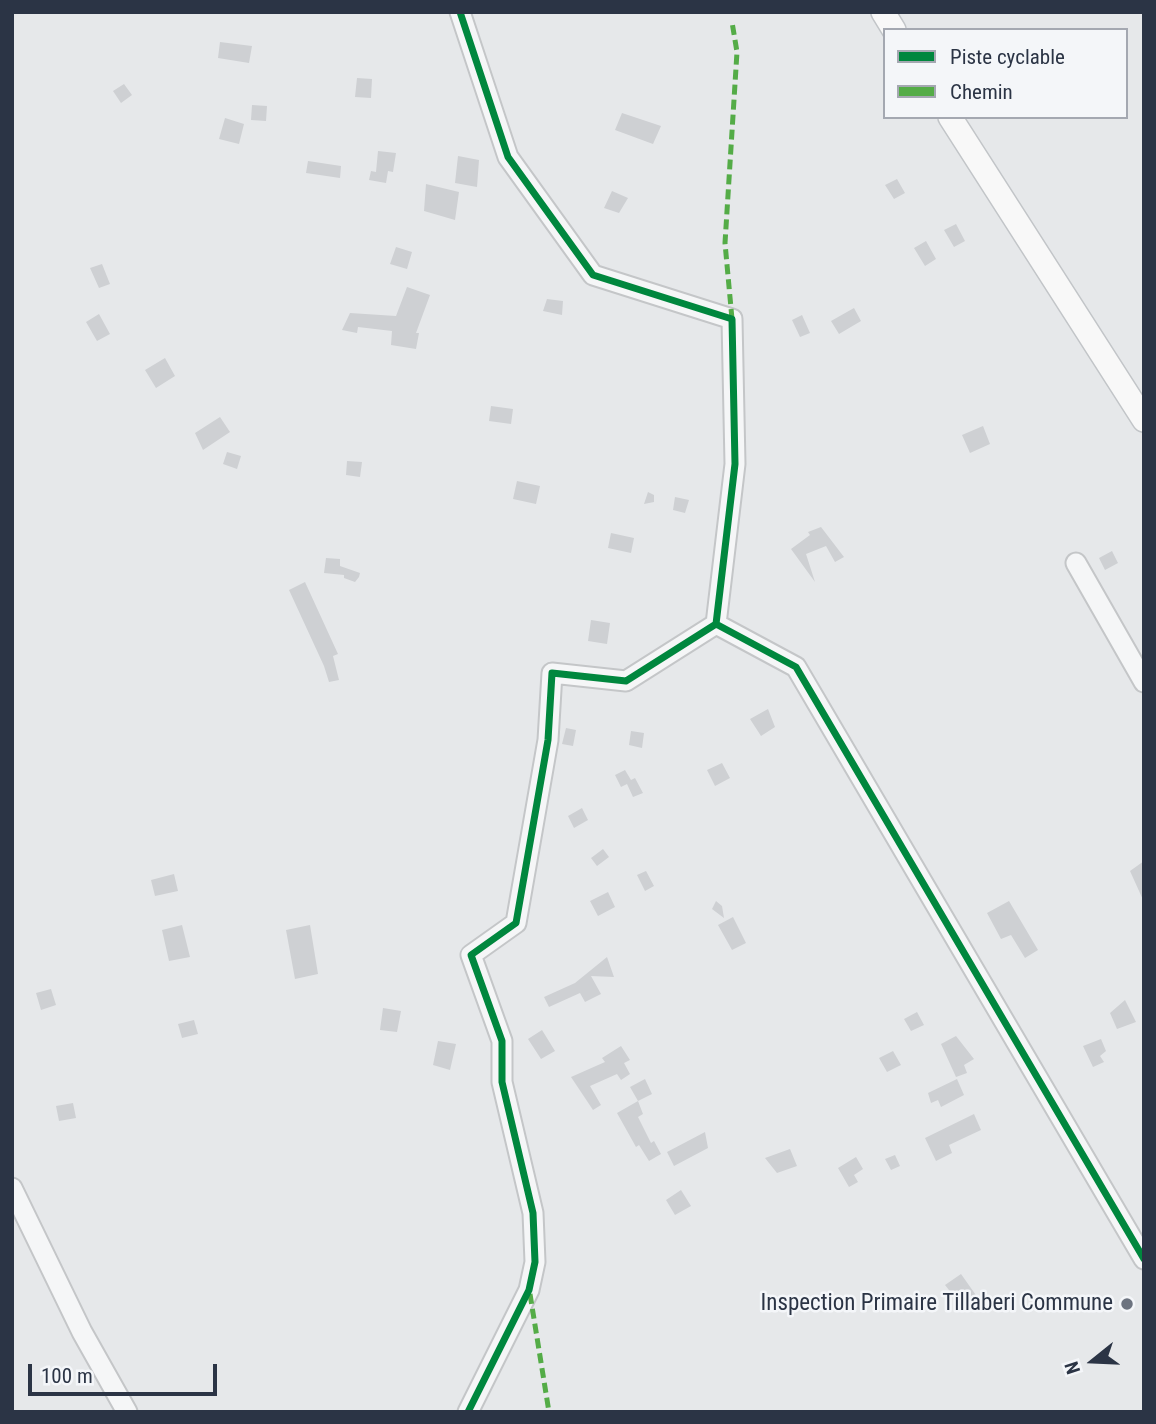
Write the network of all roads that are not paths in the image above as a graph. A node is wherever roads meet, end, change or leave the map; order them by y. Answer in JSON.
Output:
{"nodes":[{"id":1,"x":460,"y":12,"type":"edge"},
{"id":2,"x":883,"y":12,"type":"edge"},
{"id":3,"x":893,"y":28,"type":"edge"},
{"id":4,"x":951,"y":119,"type":"edge"},
{"id":5,"x":1144,"y":420,"type":"edge"},
{"id":6,"x":1076,"y":563,"type":"dead end"},
{"id":7,"x":716,"y":624,"type":"junction"},
{"id":8,"x":1144,"y":682,"type":"edge"},
{"id":9,"x":12,"y":1188,"type":"edge"},
{"id":10,"x":1144,"y":1258,"type":"edge"},
{"id":11,"x":127,"y":1412,"type":"edge"},
{"id":12,"x":468,"y":1412,"type":"edge"}],
"edges":[{"from":1,"to":7,"type":"street"},
{"from":2,"to":3,"type":"main road"},
{"from":4,"to":5,"type":"main road"},
{"from":6,"to":8,"type":"street"},
{"from":7,"to":10,"type":"street"},
{"from":7,"to":12,"type":"street"},
{"from":9,"to":11,"type":"street"}]}
